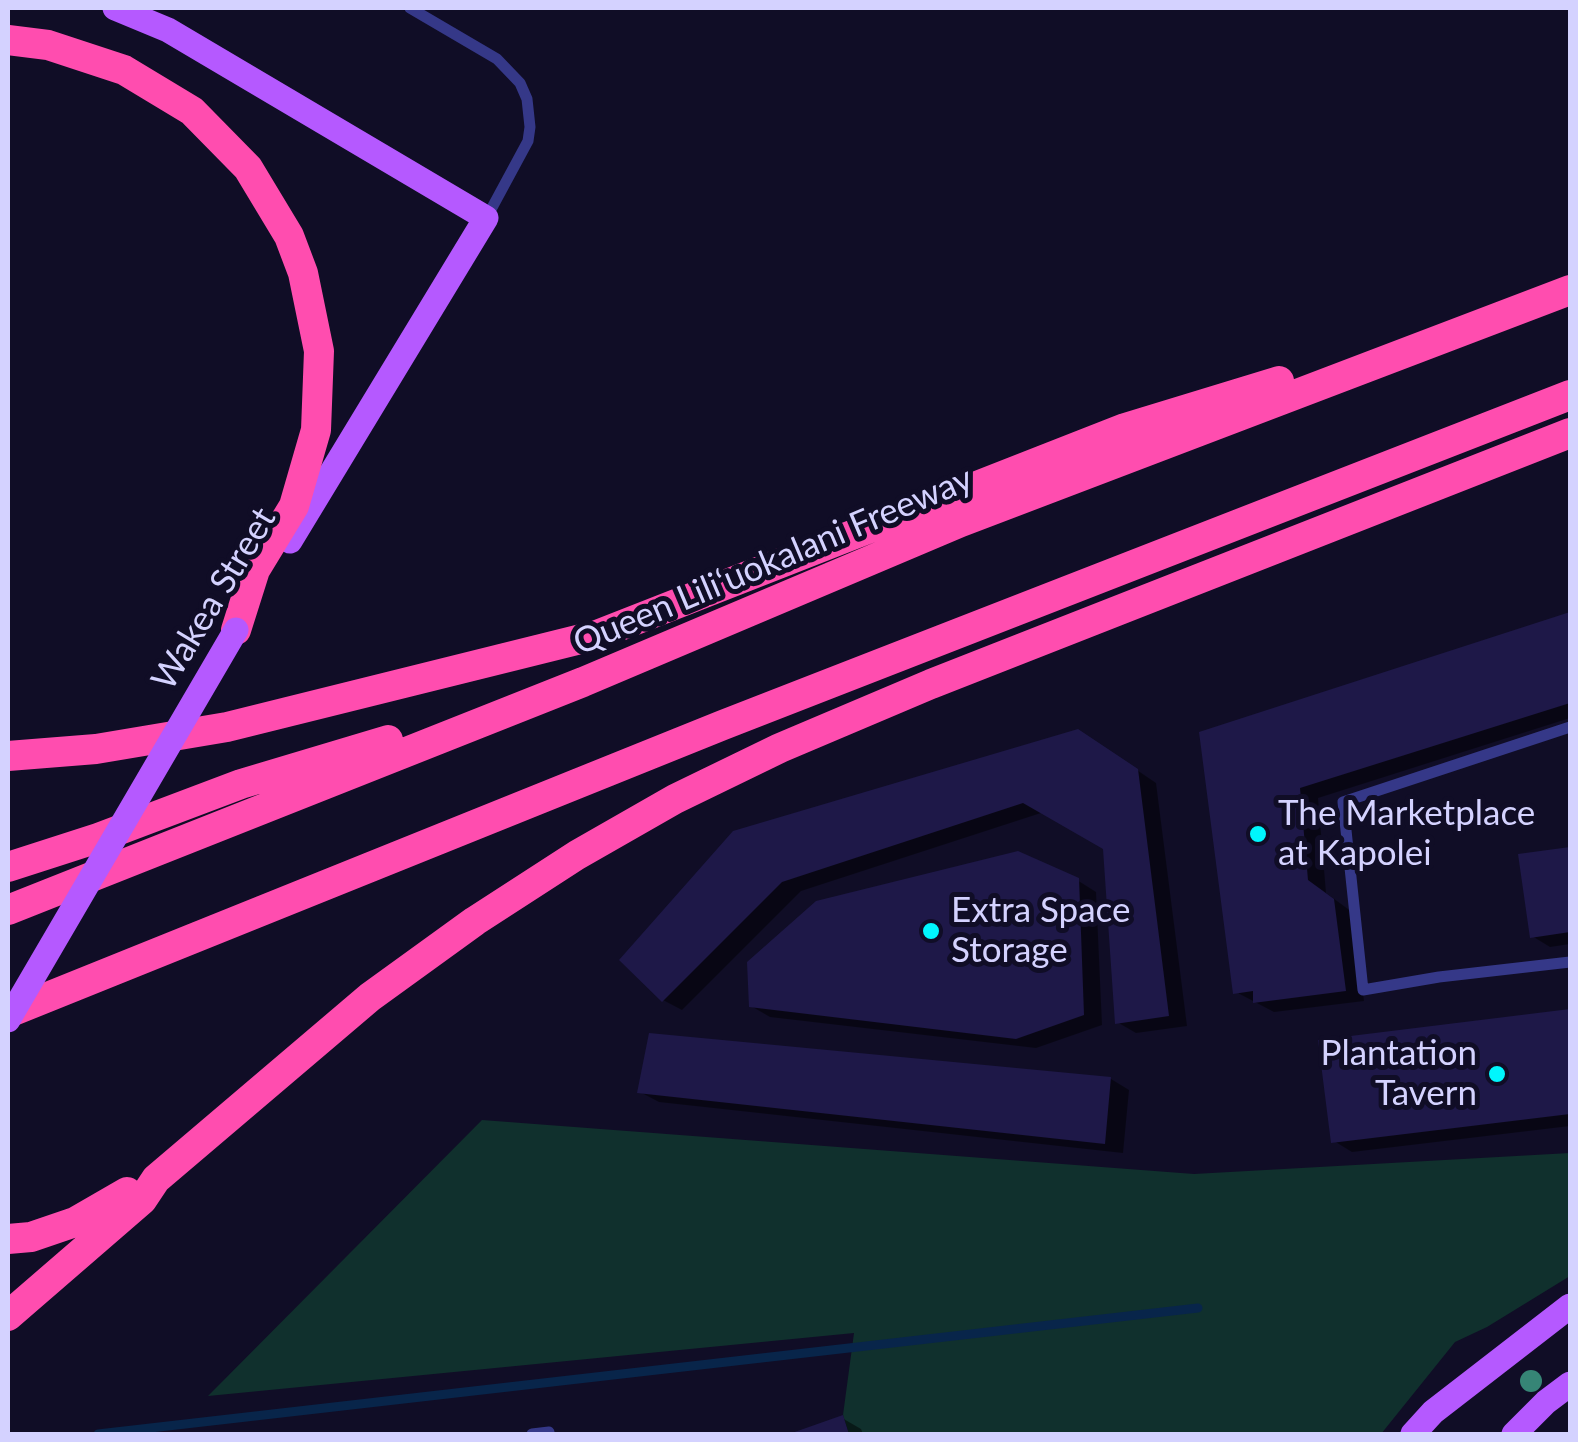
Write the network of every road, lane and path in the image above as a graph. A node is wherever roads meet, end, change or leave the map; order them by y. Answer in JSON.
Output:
{"nodes":[{"id":1,"x":115,"y":8,"type":"edge"},
{"id":2,"x":410,"y":8,"type":"edge"},
{"id":3,"x":8,"y":40,"type":"edge"},
{"id":4,"x":486,"y":218,"type":"junction"},
{"id":5,"x":1560,"y":294,"type":"edge"},
{"id":6,"x":1570,"y":395,"type":"edge"},
{"id":7,"x":1570,"y":433,"type":"edge"},
{"id":8,"x":236,"y":630,"type":"junction"},
{"id":9,"x":582,"y":682,"type":"junction"},
{"id":10,"x":1570,"y":727,"type":"edge"},
{"id":11,"x":8,"y":756,"type":"edge"},
{"id":12,"x":8,"y":867,"type":"edge"},
{"id":13,"x":8,"y":910,"type":"edge"},
{"id":14,"x":1570,"y":962,"type":"edge"},
{"id":15,"x":8,"y":1016,"type":"edge"},
{"id":16,"x":156,"y":1178,"type":"junction"},
{"id":17,"x":8,"y":1239,"type":"edge"},
{"id":18,"x":1570,"y":1306,"type":"edge"},
{"id":19,"x":8,"y":1316,"type":"edge"},
{"id":20,"x":1570,"y":1384,"type":"edge"},
{"id":21,"x":549,"y":1432,"type":"edge"},
{"id":22,"x":532,"y":1434,"type":"edge"},
{"id":23,"x":1413,"y":1434,"type":"edge"},
{"id":24,"x":1514,"y":1434,"type":"edge"}],
"edges":[{"from":1,"to":4,"type":"main road"},
{"from":2,"to":4,"type":"lane"},
{"from":3,"to":8,"type":"highway"},
{"from":4,"to":8,"type":"main road","name":"Wakea Street"},
{"from":5,"to":9,"type":"highway","name":"Queen Liliʻuokalani Freeway"},
{"from":5,"to":11,"type":"highway"},
{"from":6,"to":15,"type":"highway"},
{"from":7,"to":16,"type":"highway"},
{"from":8,"to":15,"type":"main road","name":"Wakea Street","bridge":true},
{"from":9,"to":12,"type":"highway"},
{"from":9,"to":13,"type":"highway","name":"Queen Liliʻuokalani Freeway"},
{"from":10,"to":14,"type":"lane"},
{"from":16,"to":17,"type":"highway"},
{"from":16,"to":19,"type":"highway"},
{"from":18,"to":23,"type":"main road"},
{"from":20,"to":24,"type":"main road"},
{"from":21,"to":22,"type":"lane"}]}
